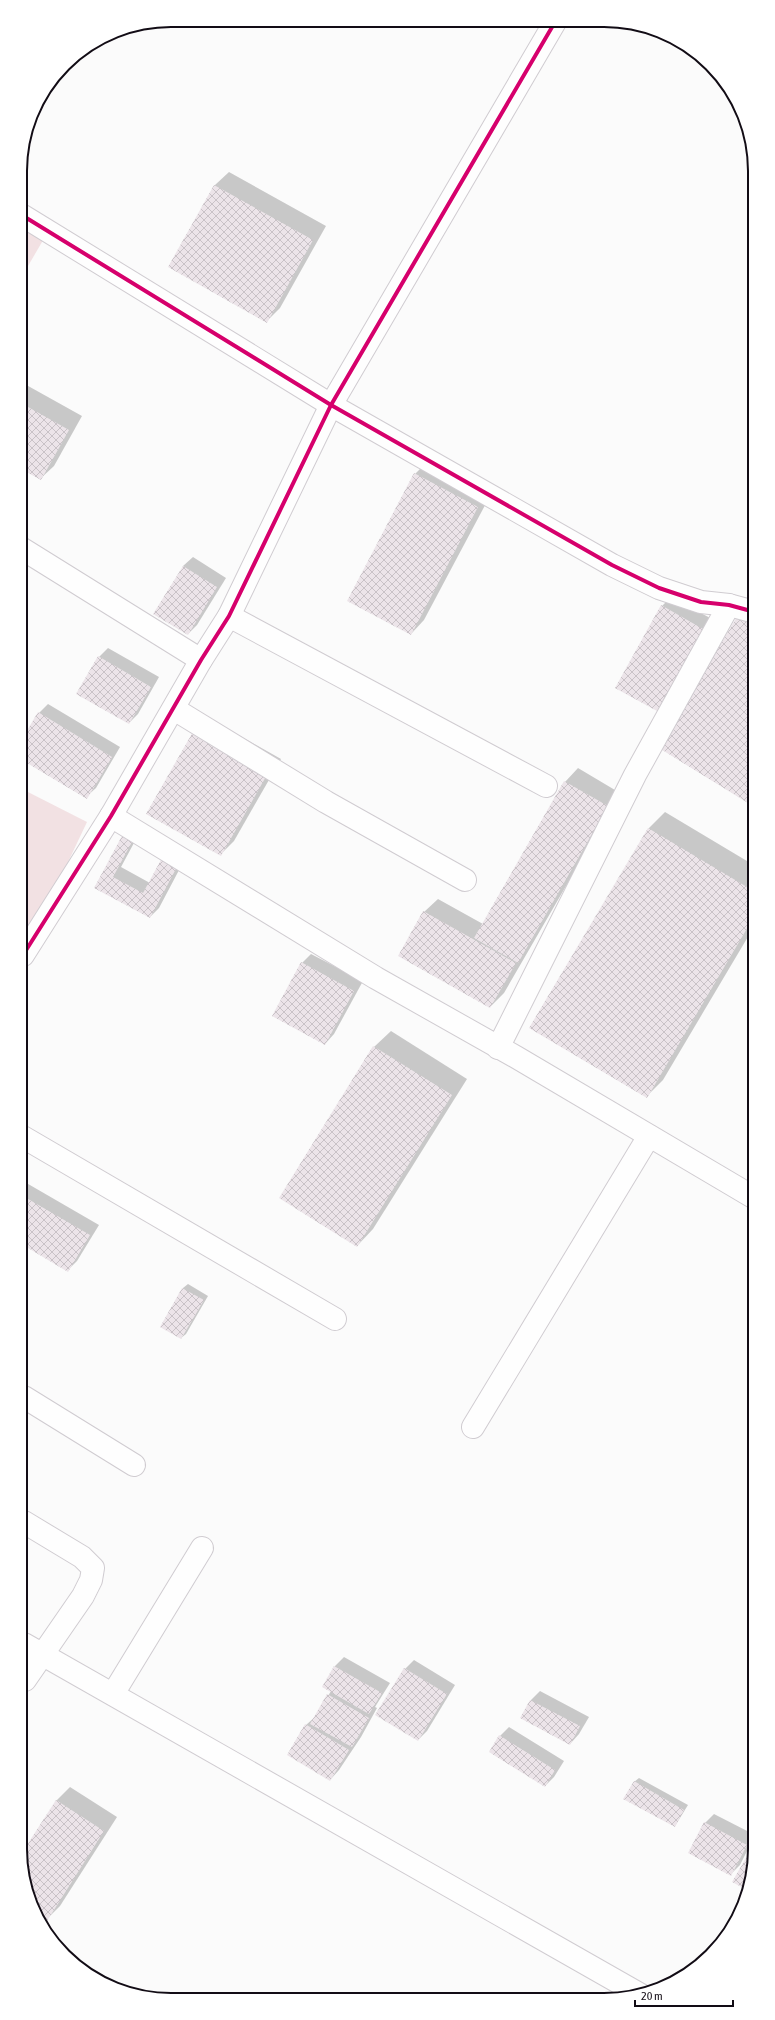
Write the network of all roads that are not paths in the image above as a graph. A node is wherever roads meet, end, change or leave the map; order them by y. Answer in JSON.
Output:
{"nodes":[{"id":1,"x":551,"y":27,"type":"edge"},
{"id":2,"x":27,"y":218,"type":"edge"},
{"id":3,"x":331,"y":405,"type":"junction"},
{"id":4,"x":27,"y":552,"type":"edge"},
{"id":5,"x":729,"y":605,"type":"junction"},
{"id":6,"x":748,"y":610,"type":"edge"},
{"id":7,"x":229,"y":616,"type":"junction"},
{"id":8,"x":201,"y":660,"type":"junction"},
{"id":9,"x":174,"y":708,"type":"junction"},
{"id":10,"x":546,"y":786,"type":"dead end"},
{"id":11,"x":111,"y":816,"type":"junction"},
{"id":12,"x":465,"y":880,"type":"dead end"},
{"id":13,"x":27,"y":947,"type":"edge"},
{"id":14,"x":498,"y":1048,"type":"junction"},
{"id":15,"x":649,"y":1136,"type":"junction"},
{"id":16,"x":27,"y":1145,"type":"edge"},
{"id":17,"x":748,"y":1194,"type":"edge"},
{"id":18,"x":335,"y":1319,"type":"dead end"},
{"id":19,"x":27,"y":1399,"type":"edge"},
{"id":20,"x":473,"y":1427,"type":"dead end"},
{"id":21,"x":134,"y":1466,"type":"dead end"},
{"id":22,"x":27,"y":1524,"type":"edge"},
{"id":23,"x":202,"y":1548,"type":"dead end"},
{"id":24,"x":27,"y":1646,"type":"edge"},
{"id":25,"x":43,"y":1655,"type":"junction"},
{"id":26,"x":27,"y":1676,"type":"edge"},
{"id":27,"x":113,"y":1694,"type":"junction"},
{"id":28,"x":632,"y":1990,"type":"edge"}],
"edges":[{"from":1,"to":3,"type":"street"},
{"from":2,"to":3,"type":"street"},
{"from":3,"to":5,"type":"street"},
{"from":3,"to":7,"type":"street"},
{"from":4,"to":8,"type":"street"},
{"from":5,"to":6,"type":"street"},
{"from":5,"to":14,"type":"street"},
{"from":7,"to":8,"type":"street"},
{"from":7,"to":10,"type":"street"},
{"from":8,"to":9,"type":"street"},
{"from":9,"to":11,"type":"street"},
{"from":9,"to":12,"type":"street"},
{"from":11,"to":13,"type":"street"},
{"from":11,"to":14,"type":"street"},
{"from":14,"to":15,"type":"street"},
{"from":15,"to":17,"type":"street"},
{"from":15,"to":20,"type":"street"},
{"from":16,"to":18,"type":"street"},
{"from":19,"to":21,"type":"street"},
{"from":22,"to":25,"type":"street"},
{"from":23,"to":27,"type":"street"},
{"from":24,"to":25,"type":"street"},
{"from":25,"to":26,"type":"street"},
{"from":25,"to":27,"type":"street"},
{"from":27,"to":28,"type":"street"}]}
